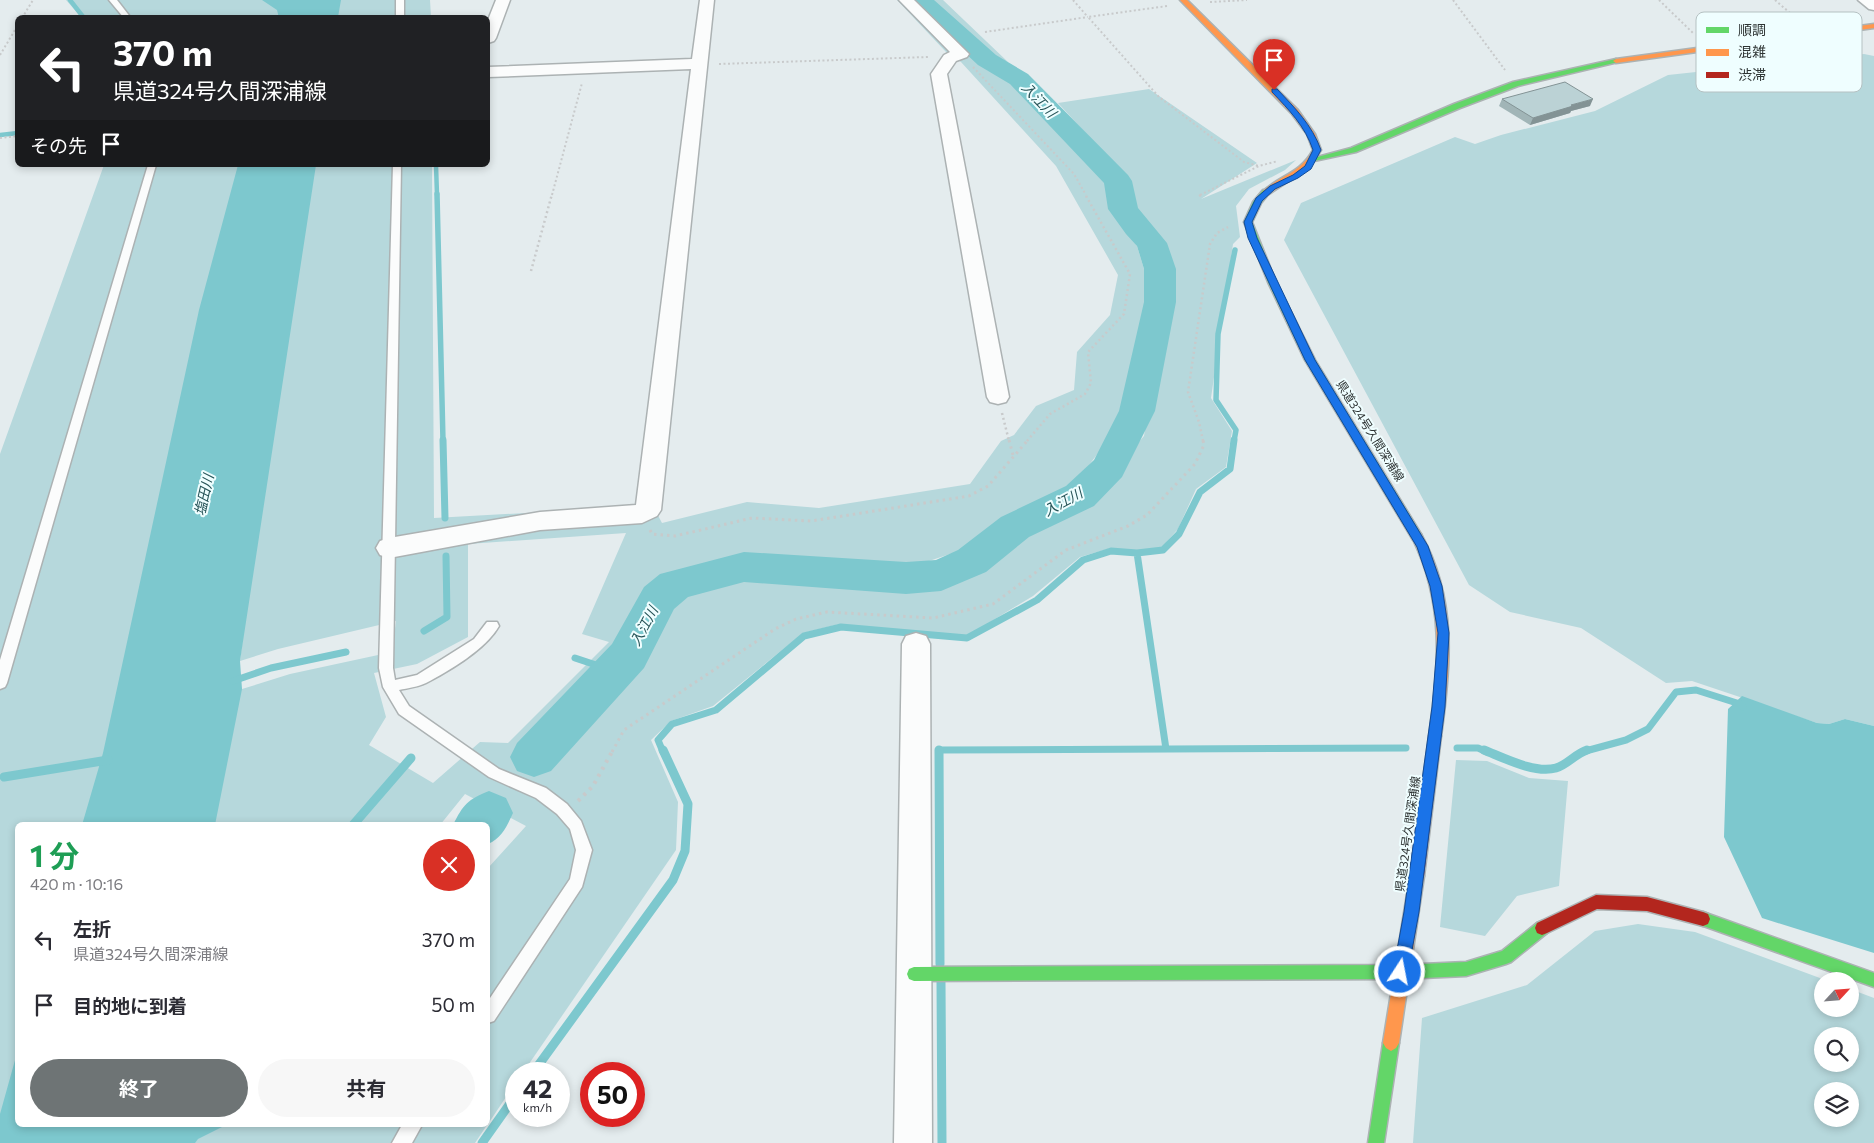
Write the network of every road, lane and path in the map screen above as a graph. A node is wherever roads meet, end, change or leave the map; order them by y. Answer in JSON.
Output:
{"nodes":[{"id":1,"x":33,"y":0,"type":"edge"},
{"id":2,"x":113,"y":0,"type":"edge"},
{"id":3,"x":400,"y":0,"type":"edge"},
{"id":4,"x":503,"y":0,"type":"edge"},
{"id":5,"x":707,"y":0,"type":"edge"},
{"id":6,"x":906,"y":0,"type":"edge"},
{"id":7,"x":1073,"y":0,"type":"edge"},
{"id":8,"x":1247,"y":0,"type":"edge"},
{"id":9,"x":1452,"y":0,"type":"edge"},
{"id":10,"x":1659,"y":0,"type":"edge"},
{"id":11,"x":1775,"y":0,"type":"edge"},
{"id":12,"x":1865,"y":0,"type":"edge"},
{"id":13,"x":1184,"y":2,"type":"edge"},
{"id":14,"x":1874,"y":6,"type":"edge"},
{"id":15,"x":1789,"y":12,"type":"edge"},
{"id":16,"x":24,"y":15,"type":"edge"},
{"id":17,"x":126,"y":15,"type":"edge"},
{"id":18,"x":400,"y":15,"type":"edge"},
{"id":19,"x":1088,"y":17,"type":"junction"},
{"id":20,"x":15,"y":30,"type":"edge"},
{"id":21,"x":985,"y":32,"type":"dead end"},
{"id":22,"x":490,"y":33,"type":"edge"},
{"id":23,"x":1696,"y":36,"type":"edge"},
{"id":24,"x":1696,"y":50,"type":"edge"},
{"id":25,"x":0,"y":54,"type":"edge"},
{"id":26,"x":961,"y":54,"type":"junction"},
{"id":27,"x":935,"y":56,"type":"dead end"},
{"id":28,"x":699,"y":64,"type":"junction"},
{"id":29,"x":586,"y":68,"type":"junction"},
{"id":30,"x":490,"y":72,"type":"edge"},
{"id":31,"x":1516,"y":84,"type":"junction"},
{"id":32,"x":15,"y":136,"type":"edge"},
{"id":33,"x":0,"y":138,"type":"edge"},
{"id":34,"x":1315,"y":155,"type":"junction"},
{"id":35,"x":1259,"y":166,"type":"junction"},
{"id":36,"x":151,"y":167,"type":"edge"},
{"id":37,"x":397,"y":167,"type":"edge"},
{"id":38,"x":1199,"y":196,"type":"dead end"},
{"id":39,"x":1248,"y":222,"type":"junction"},
{"id":40,"x":531,"y":271,"type":"dead end"},
{"id":41,"x":998,"y":397,"type":"joint"},
{"id":42,"x":1014,"y":456,"type":"junction"},
{"id":43,"x":642,"y":514,"type":"junction"},
{"id":44,"x":389,"y":548,"type":"junction"},
{"id":45,"x":492,"y":626,"type":"dead end"},
{"id":46,"x":916,"y":644,"type":"dead end"},
{"id":47,"x":0,"y":683,"type":"edge"},
{"id":48,"x":390,"y":687,"type":"junction"},
{"id":49,"x":562,"y":809,"type":"junction"},
{"id":50,"x":1400,"y":972,"type":"junction"},
{"id":51,"x":914,"y":974,"type":"junction"},
{"id":52,"x":1874,"y":980,"type":"edge"},
{"id":53,"x":490,"y":1012,"type":"edge"},
{"id":54,"x":412,"y":1127,"type":"edge"},
{"id":55,"x":401,"y":1143,"type":"edge"},
{"id":56,"x":913,"y":1143,"type":"edge"},
{"id":57,"x":1376,"y":1143,"type":"edge"}],
"edges":[{"from":1,"to":16,"type":"path"},
{"from":2,"to":17,"type":"lane"},
{"from":3,"to":18,"type":"lane"},
{"from":4,"to":22,"type":"street"},
{"from":5,"to":28,"type":"street"},
{"from":6,"to":26,"type":"street"},
{"from":7,"to":19,"type":"path"},
{"from":8,"to":13,"type":"path"},
{"from":9,"to":31,"type":"path"},
{"from":10,"to":23,"type":"path"},
{"from":11,"to":15,"type":"path"},
{"from":12,"to":14,"type":"street"},
{"from":13,"to":19,"type":"path"},
{"from":13,"to":34,"type":"main road"},
{"from":19,"to":21,"type":"path"},
{"from":19,"to":35,"type":"path"},
{"from":20,"to":25,"type":"path"},
{"from":24,"to":31,"type":"main road"},
{"from":26,"to":41,"type":"street"},
{"from":26,"to":42,"type":"path"},
{"from":27,"to":28,"type":"path"},
{"from":28,"to":29,"type":"street"},
{"from":28,"to":43,"type":"street"},
{"from":29,"to":30,"type":"street"},
{"from":29,"to":40,"type":"path"},
{"from":31,"to":34,"type":"main road"},
{"from":32,"to":33,"type":"path"},
{"from":34,"to":35,"type":"path"},
{"from":34,"to":39,"type":"main road"},
{"from":35,"to":38,"type":"path"},
{"from":36,"to":47,"type":"lane"},
{"from":37,"to":44,"type":"lane"},
{"from":39,"to":49,"type":"path"},
{"from":39,"to":50,"type":"main road","name":"県道324号久間深浦線"},
{"from":41,"to":42,"type":"path"},
{"from":42,"to":43,"type":"path"},
{"from":43,"to":44,"type":"street"},
{"from":44,"to":48,"type":"lane"},
{"from":45,"to":48,"type":"lane"},
{"from":46,"to":51,"type":"street"},
{"from":48,"to":49,"type":"lane"},
{"from":49,"to":53,"type":"lane"},
{"from":50,"to":51,"type":"main road"},
{"from":50,"to":52,"type":"main road"},
{"from":50,"to":57,"type":"main road","name":"県道324号久間深浦線"},
{"from":51,"to":56,"type":"street"},
{"from":54,"to":55,"type":"lane"}]}
